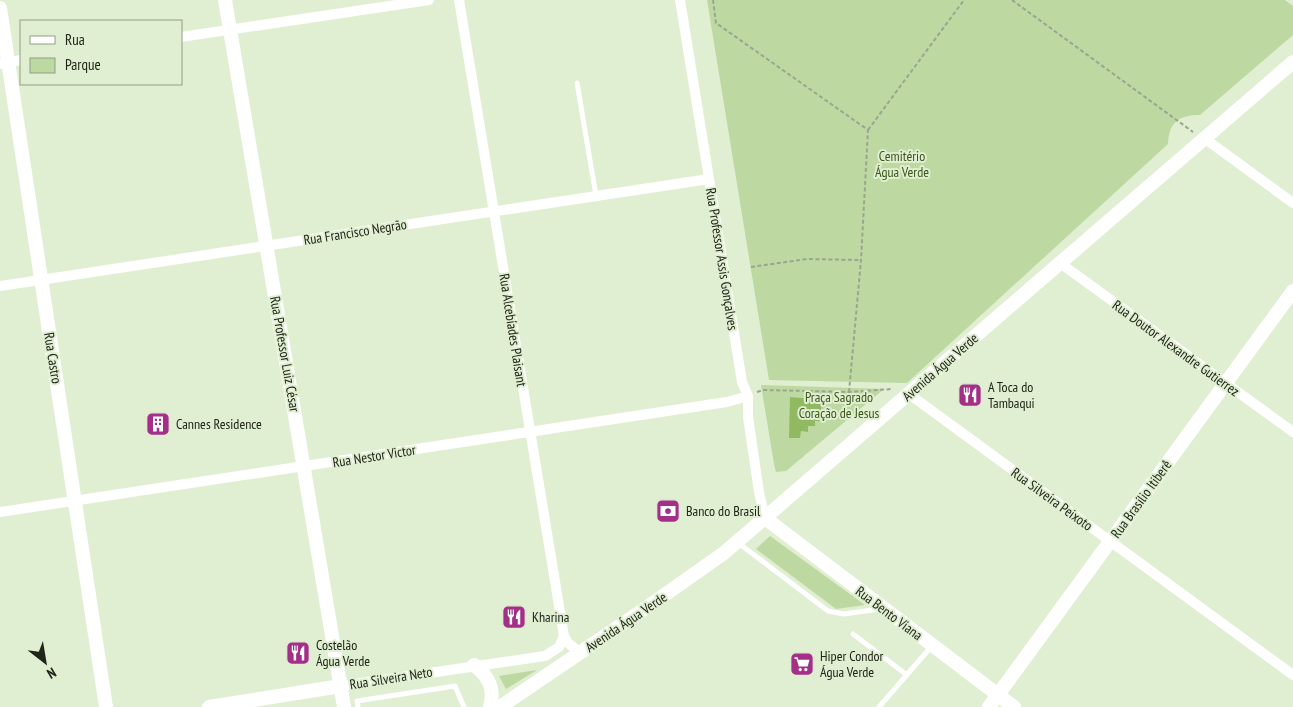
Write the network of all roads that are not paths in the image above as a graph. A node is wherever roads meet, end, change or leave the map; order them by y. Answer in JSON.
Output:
{"nodes":[{"id":1,"x":225,"y":0,"type":"edge"},
{"id":2,"x":429,"y":0,"type":"edge"},
{"id":3,"x":459,"y":0,"type":"edge"},
{"id":4,"x":680,"y":0,"type":"edge"},
{"id":5,"x":0,"y":8,"type":"edge"},
{"id":6,"x":230,"y":30,"type":"junction"},
{"id":7,"x":182,"y":37,"type":"edge"},
{"id":8,"x":10,"y":62,"type":"edge"},
{"id":9,"x":1293,"y":62,"type":"edge"},
{"id":10,"x":577,"y":83,"type":"dead end"},
{"id":11,"x":1204,"y":138,"type":"junction"},
{"id":12,"x":709,"y":180,"type":"junction"},
{"id":13,"x":596,"y":196,"type":"junction"},
{"id":14,"x":1293,"y":203,"type":"edge"},
{"id":15,"x":494,"y":212,"type":"junction"},
{"id":16,"x":266,"y":246,"type":"junction"},
{"id":17,"x":1060,"y":263,"type":"junction"},
{"id":18,"x":41,"y":279,"type":"junction"},
{"id":19,"x":0,"y":286,"type":"edge"},
{"id":20,"x":1293,"y":290,"type":"edge"},
{"id":21,"x":1225,"y":383,"type":"junction"},
{"id":22,"x":909,"y":394,"type":"junction"},
{"id":23,"x":748,"y":396,"type":"junction"},
{"id":24,"x":530,"y":432,"type":"junction"},
{"id":25,"x":1293,"y":432,"type":"edge"},
{"id":26,"x":304,"y":466,"type":"junction"},
{"id":27,"x":75,"y":501,"type":"junction"},
{"id":28,"x":0,"y":512,"type":"edge"},
{"id":29,"x":764,"y":518,"type":"junction"},
{"id":30,"x":1110,"y":541,"type":"junction"},
{"id":31,"x":736,"y":542,"type":"junction"},
{"id":32,"x":884,"y":608,"type":"junction"},
{"id":33,"x":854,"y":634,"type":"dead end"},
{"id":34,"x":564,"y":636,"type":"junction"},
{"id":35,"x":932,"y":645,"type":"junction"},
{"id":36,"x":581,"y":653,"type":"junction"},
{"id":37,"x":474,"y":666,"type":"junction"},
{"id":38,"x":907,"y":675,"type":"junction"},
{"id":39,"x":1293,"y":675,"type":"edge"},
{"id":40,"x":341,"y":686,"type":"junction"},
{"id":41,"x":998,"y":695,"type":"junction"},
{"id":42,"x":106,"y":707,"type":"edge"},
{"id":43,"x":209,"y":707,"type":"edge"},
{"id":44,"x":344,"y":707,"type":"edge"},
{"id":45,"x":358,"y":707,"type":"edge"},
{"id":46,"x":464,"y":707,"type":"edge"},
{"id":47,"x":490,"y":707,"type":"edge"},
{"id":48,"x":500,"y":707,"type":"edge"},
{"id":49,"x":879,"y":707,"type":"edge"},
{"id":50,"x":989,"y":707,"type":"edge"},
{"id":51,"x":1014,"y":707,"type":"edge"}],
"edges":[{"from":1,"to":6,"type":"main road","name":"Rua Professor Luiz César"},
{"from":2,"to":6,"type":"street"},
{"from":3,"to":15,"type":"street","name":"Rua Alcebíades Plaisant"},
{"from":4,"to":12,"type":"street","name":"Rua Professor Assis Gonçalves"},
{"from":5,"to":8,"type":"main road","name":"Rua Castro"},
{"from":6,"to":7,"type":"street"},
{"from":6,"to":16,"type":"main road","name":"Rua Professor Luiz César"},
{"from":8,"to":18,"type":"main road","name":"Rua Castro"},
{"from":9,"to":11,"type":"main road","name":"Avenida Água Verde"},
{"from":10,"to":13,"type":"lane"},
{"from":11,"to":14,"type":"street"},
{"from":11,"to":17,"type":"main road","name":"Avenida Água Verde"},
{"from":12,"to":13,"type":"street","name":"Rua Francisco Negrão"},
{"from":12,"to":23,"type":"street","name":"Rua Professor Assis Gonçalves"},
{"from":13,"to":15,"type":"street","name":"Rua Francisco Negrão"},
{"from":15,"to":16,"type":"street","name":"Rua Francisco Negrão"},
{"from":15,"to":24,"type":"street","name":"Rua Alcebíades Plaisant"},
{"from":16,"to":18,"type":"street","name":"Rua Francisco Negrão"},
{"from":16,"to":26,"type":"main road","name":"Rua Professor Luiz César"},
{"from":17,"to":21,"type":"street","name":"Rua Doutor Alexandre Gutierrez"},
{"from":17,"to":22,"type":"main road","name":"Avenida Água Verde"},
{"from":18,"to":19,"type":"street","name":"Rua Francisco Negrão"},
{"from":18,"to":27,"type":"main road","name":"Rua Castro"},
{"from":20,"to":21,"type":"main road","name":"Rua Brasílio Itiberê"},
{"from":21,"to":25,"type":"street","name":"Rua Doutor Alexandre Gutierrez"},
{"from":21,"to":30,"type":"main road","name":"Rua Brasílio Itiberê"},
{"from":22,"to":29,"type":"main road","name":"Avenida Água Verde"},
{"from":22,"to":30,"type":"street","name":"Rua Silveira Peixoto"},
{"from":23,"to":24,"type":"street","name":"Rua Nestor Victor"},
{"from":23,"to":29,"type":"street","name":"Rua Professor Assis Gonçalves"},
{"from":24,"to":26,"type":"street","name":"Rua Nestor Victor"},
{"from":24,"to":34,"type":"street","name":"Rua Alcebíades Plaisant"},
{"from":26,"to":27,"type":"street","name":"Rua Nestor Victor"},
{"from":26,"to":40,"type":"main road","name":"Rua Professor Luiz César"},
{"from":27,"to":28,"type":"street","name":"Rua Nestor Victor"},
{"from":27,"to":42,"type":"main road","name":"Rua Castro"},
{"from":29,"to":31,"type":"main road","name":"Avenida Água Verde"},
{"from":29,"to":32,"type":"main road","name":"Rua Bento Viana"},
{"from":30,"to":39,"type":"street","name":"Rua Silveira Peixoto"},
{"from":30,"to":41,"type":"main road","name":"Rua Brasílio Itiberê"},
{"from":31,"to":32,"type":"lane"},
{"from":31,"to":36,"type":"main road","name":"Avenida Água Verde"},
{"from":32,"to":35,"type":"main road","name":"Rua Bento Viana"},
{"from":33,"to":38,"type":"lane"},
{"from":34,"to":36,"type":"street"},
{"from":34,"to":37,"type":"street","name":"Rua Silveira Neto"},
{"from":35,"to":38,"type":"lane"},
{"from":35,"to":41,"type":"main road","name":"Rua Bento Viana"},
{"from":36,"to":48,"type":"main road","name":"Avenida Água Verde"},
{"from":37,"to":40,"type":"street","name":"Rua Silveira Neto"},
{"from":37,"to":47,"type":"main road"},
{"from":38,"to":49,"type":"lane"},
{"from":40,"to":43,"type":"main road","name":"Rua Silveira Neto"},
{"from":40,"to":44,"type":"main road","name":"Rua Professor Luiz César"},
{"from":41,"to":50,"type":"main road","name":"Rua Brasílio Itiberê"},
{"from":41,"to":51,"type":"main road","name":"Rua Bento Viana"},
{"from":45,"to":46,"type":"lane"}]}
